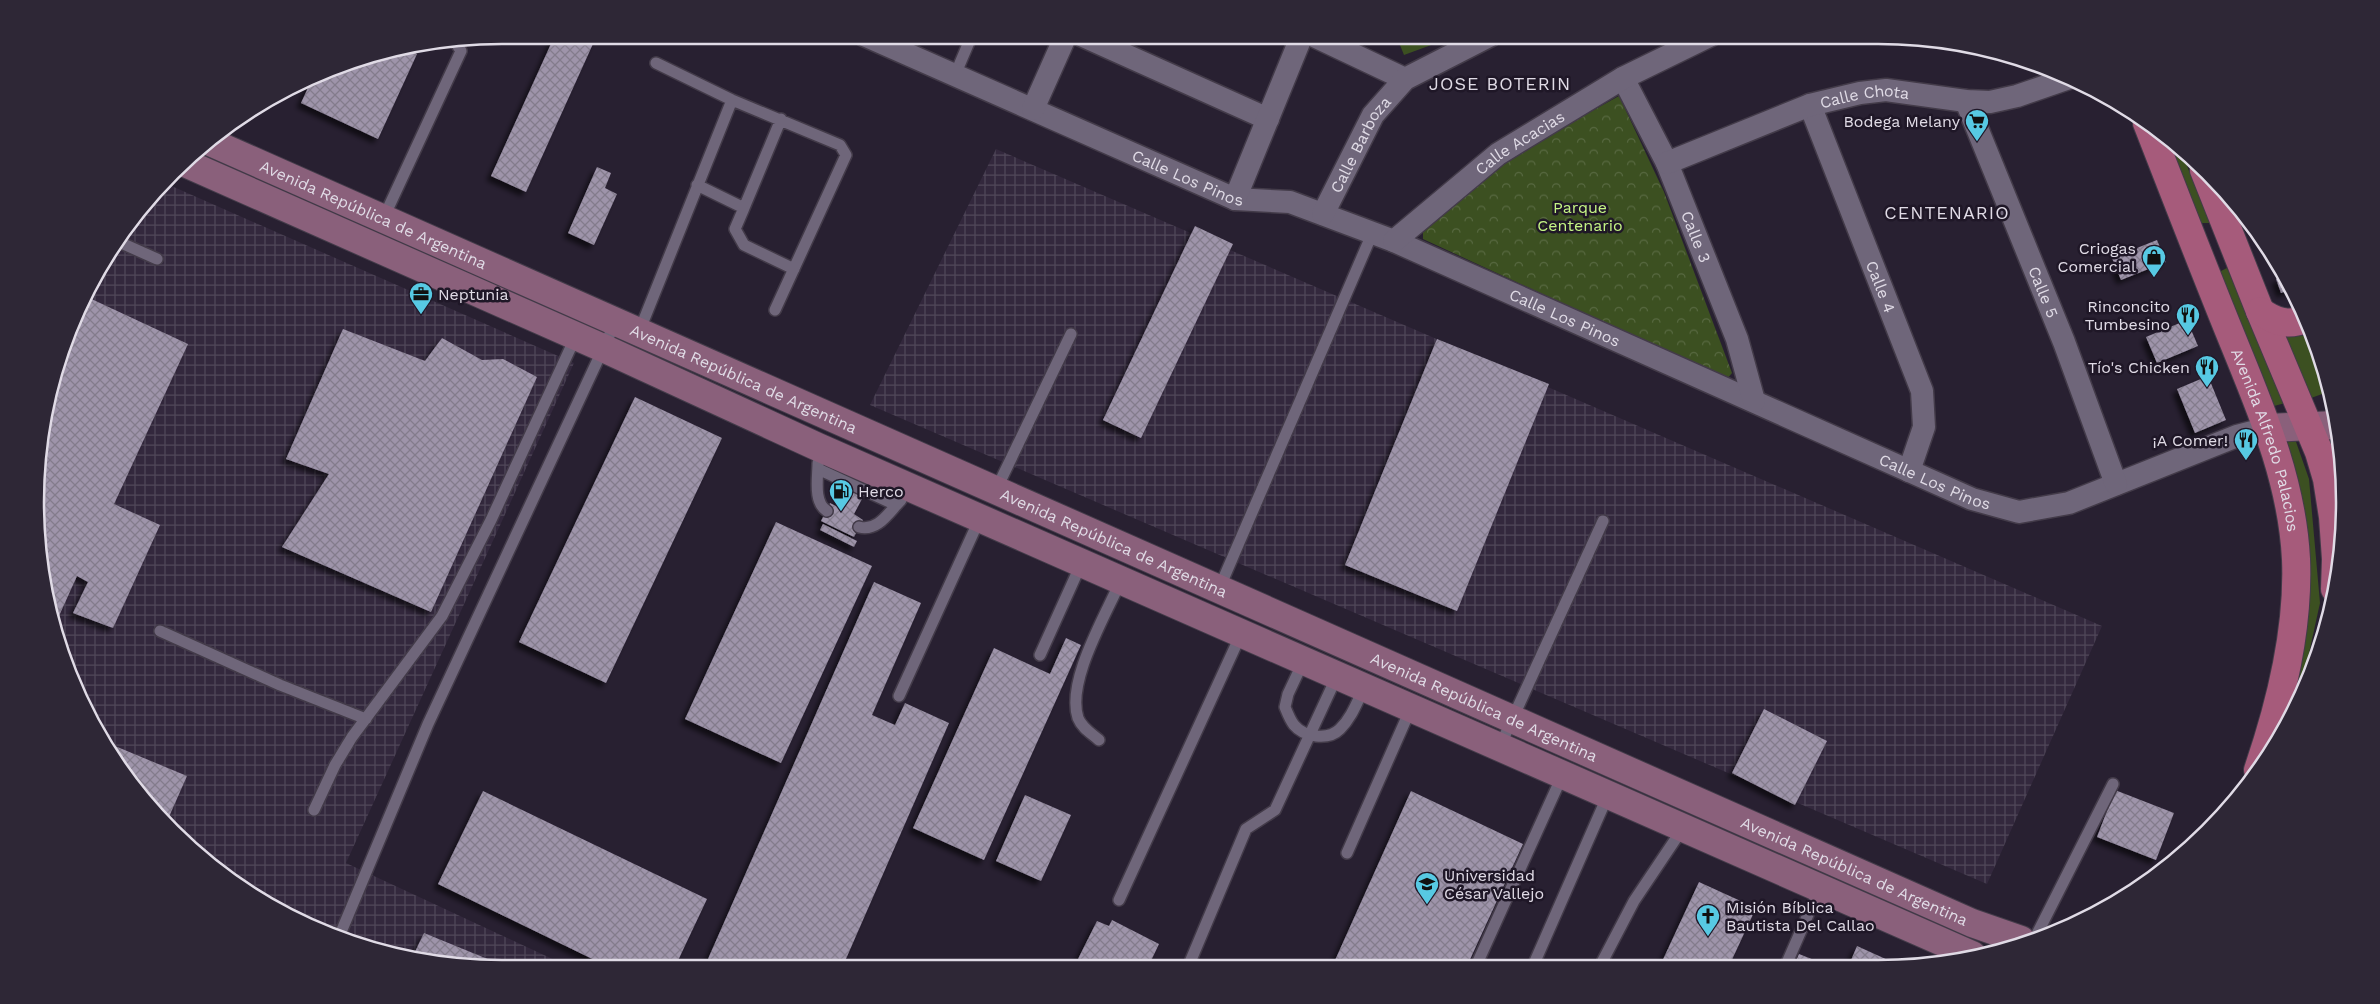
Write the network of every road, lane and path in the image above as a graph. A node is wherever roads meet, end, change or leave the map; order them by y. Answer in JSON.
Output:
{"nodes":[{"id":1,"x":887,"y":44,"type":"edge"},
{"id":2,"x":968,"y":44,"type":"edge"},
{"id":3,"x":1062,"y":44,"type":"edge"},
{"id":4,"x":1101,"y":44,"type":"edge"},
{"id":5,"x":1298,"y":44,"type":"edge"},
{"id":6,"x":1331,"y":44,"type":"edge"},
{"id":7,"x":1473,"y":44,"type":"edge"},
{"id":8,"x":1689,"y":44,"type":"edge"},
{"id":9,"x":458,"y":46,"type":"edge"},
{"id":10,"x":656,"y":63,"type":"dead end"},
{"id":11,"x":955,"y":75,"type":"junction"},
{"id":12,"x":1623,"y":78,"type":"junction"},
{"id":13,"x":1405,"y":79,"type":"junction"},
{"id":14,"x":2059,"y":82,"type":"edge"},
{"id":15,"x":732,"y":100,"type":"junction"},
{"id":16,"x":1966,"y":102,"type":"junction"},
{"id":17,"x":1810,"y":105,"type":"junction"},
{"id":18,"x":1033,"y":109,"type":"junction"},
{"id":19,"x":781,"y":119,"type":"junction"},
{"id":20,"x":1268,"y":119,"type":"junction"},
{"id":21,"x":2151,"y":134,"type":"edge"},
{"id":22,"x":215,"y":144,"type":"edge"},
{"id":23,"x":1667,"y":163,"type":"junction"},
{"id":24,"x":191,"y":166,"type":"edge"},
{"id":25,"x":697,"y":185,"type":"junction"},
{"id":26,"x":2211,"y":187,"type":"edge"},
{"id":27,"x":1235,"y":199,"type":"junction"},
{"id":28,"x":744,"y":208,"type":"junction"},
{"id":29,"x":373,"y":213,"type":"junction"},
{"id":30,"x":1323,"y":214,"type":"junction"},
{"id":31,"x":1372,"y":234,"type":"junction"},
{"id":32,"x":351,"y":236,"type":"junction"},
{"id":33,"x":2231,"y":240,"type":"junction"},
{"id":34,"x":1394,"y":241,"type":"junction"},
{"id":35,"x":123,"y":244,"type":"edge"},
{"id":36,"x":2197,"y":252,"type":"junction"},
{"id":37,"x":157,"y":259,"type":"dead end"},
{"id":38,"x":794,"y":269,"type":"junction"},
{"id":39,"x":775,"y":310,"type":"dead end"},
{"id":40,"x":2260,"y":312,"type":"junction"},
{"id":41,"x":2298,"y":320,"type":"edge"},
{"id":42,"x":628,"y":327,"type":"junction"},
{"id":43,"x":1071,"y":334,"type":"dead end"},
{"id":44,"x":576,"y":336,"type":"junction"},
{"id":45,"x":603,"y":348,"type":"junction"},
{"id":46,"x":1754,"y":401,"type":"junction"},
{"id":47,"x":2308,"y":425,"type":"junction"},
{"id":48,"x":2329,"y":425,"type":"edge"},
{"id":49,"x":2268,"y":428,"type":"junction"},
{"id":50,"x":818,"y":458,"type":"junction"},
{"id":51,"x":1909,"y":471,"type":"junction"},
{"id":52,"x":2116,"y":484,"type":"junction"},
{"id":53,"x":996,"y":490,"type":"junction"},
{"id":54,"x":904,"y":497,"type":"junction"},
{"id":55,"x":827,"y":511,"type":"dead end"},
{"id":56,"x":980,"y":518,"type":"junction"},
{"id":57,"x":1604,"y":521,"type":"dead end"},
{"id":58,"x":859,"y":527,"type":"dead end"},
{"id":59,"x":2334,"y":541,"type":"edge"},
{"id":60,"x":1082,"y":562,"type":"junction"},
{"id":61,"x":1121,"y":580,"type":"junction"},
{"id":62,"x":1219,"y":589,"type":"junction"},
{"id":63,"x":160,"y":631,"type":"dead end"},
{"id":64,"x":1242,"y":632,"type":"junction"},
{"id":65,"x":1040,"y":655,"type":"dead end"},
{"id":66,"x":1304,"y":660,"type":"junction"},
{"id":67,"x":1338,"y":674,"type":"junction"},
{"id":68,"x":1364,"y":686,"type":"junction"},
{"id":69,"x":899,"y":696,"type":"dead end"},
{"id":70,"x":1411,"y":707,"type":"junction"},
{"id":71,"x":366,"y":719,"type":"junction"},
{"id":72,"x":1512,"y":719,"type":"junction"},
{"id":73,"x":1311,"y":736,"type":"junction"},
{"id":74,"x":1099,"y":740,"type":"dead end"},
{"id":75,"x":1500,"y":746,"type":"junction"},
{"id":76,"x":2264,"y":748,"type":"edge"},
{"id":77,"x":1599,"y":758,"type":"junction"},
{"id":78,"x":1586,"y":784,"type":"junction"},
{"id":79,"x":2113,"y":784,"type":"dead end"},
{"id":80,"x":314,"y":810,"type":"dead end"},
{"id":81,"x":1684,"y":827,"type":"junction"},
{"id":82,"x":1781,"y":838,"type":"junction"},
{"id":83,"x":1347,"y":853,"type":"dead end"},
{"id":84,"x":1770,"y":865,"type":"junction"},
{"id":85,"x":1820,"y":887,"type":"junction"},
{"id":86,"x":1119,"y":900,"type":"dead end"},
{"id":87,"x":1926,"y":903,"type":"junction"},
{"id":88,"x":1915,"y":929,"type":"junction"},
{"id":89,"x":342,"y":931,"type":"edge"},
{"id":90,"x":2039,"y":931,"type":"edge"},
{"id":91,"x":2017,"y":939,"type":"edge"},
{"id":92,"x":1964,"y":951,"type":"edge"},
{"id":93,"x":1191,"y":960,"type":"edge"},
{"id":94,"x":1480,"y":960,"type":"edge"},
{"id":95,"x":1535,"y":960,"type":"edge"},
{"id":96,"x":1603,"y":960,"type":"edge"},
{"id":97,"x":1788,"y":960,"type":"edge"}],
"edges":[{"from":1,"to":11,"type":"street","name":"Calle Los Pinos"},
{"from":2,"to":11,"type":"lane"},
{"from":3,"to":18,"type":"street"},
{"from":4,"to":20,"type":"street"},
{"from":5,"to":20,"type":"street"},
{"from":6,"to":13,"type":"street"},
{"from":7,"to":13,"type":"street"},
{"from":8,"to":12,"type":"street","name":"Calle Acacias"},
{"from":9,"to":29,"type":"lane"},
{"from":10,"to":15,"type":"lane"},
{"from":11,"to":18,"type":"street","name":"Calle Los Pinos"},
{"from":12,"to":23,"type":"street","name":"Calle 3"},
{"from":12,"to":34,"type":"street","name":"Calle Acacias"},
{"from":13,"to":30,"type":"street","name":"Calle Barboza"},
{"from":14,"to":16,"type":"street","name":"Calle Chota"},
{"from":15,"to":19,"type":"lane"},
{"from":15,"to":25,"type":"lane"},
{"from":16,"to":17,"type":"street","name":"Calle Chota"},
{"from":16,"to":52,"type":"street","name":"Calle 5"},
{"from":17,"to":23,"type":"street","name":"Calle Chota"},
{"from":17,"to":51,"type":"street","name":"Calle 4"},
{"from":18,"to":27,"type":"street","name":"Calle Los Pinos"},
{"from":19,"to":28,"type":"lane"},
{"from":19,"to":38,"type":"lane"},
{"from":20,"to":27,"type":"street"},
{"from":21,"to":36,"type":"main road","name":"Avenida Alfredo Palacios"},
{"from":22,"to":29,"type":"main road","name":"Avenida República de Argentina"},
{"from":23,"to":46,"type":"street","name":"Calle 3"},
{"from":24,"to":32,"type":"main road","name":"Avenida República de Argentina"},
{"from":25,"to":28,"type":"lane"},
{"from":25,"to":42,"type":"lane"},
{"from":26,"to":33,"type":"main road"},
{"from":27,"to":30,"type":"street","name":"Calle Los Pinos"},
{"from":28,"to":38,"type":"lane"},
{"from":29,"to":32,"type":"main road"},
{"from":29,"to":42,"type":"main road","name":"Avenida República de Argentina"},
{"from":30,"to":31,"type":"street","name":"Calle Los Pinos"},
{"from":31,"to":34,"type":"street","name":"Calle Los Pinos"},
{"from":31,"to":62,"type":"lane"},
{"from":32,"to":44,"type":"main road","name":"Avenida República de Argentina"},
{"from":33,"to":36,"type":"main road"},
{"from":33,"to":40,"type":"main road"},
{"from":34,"to":46,"type":"street","name":"Calle Los Pinos"},
{"from":35,"to":37,"type":"lane"},
{"from":36,"to":49,"type":"main road","name":"Avenida Alfredo Palacios"},
{"from":38,"to":39,"type":"lane"},
{"from":40,"to":41,"type":"main road"},
{"from":40,"to":47,"type":"main road"},
{"from":42,"to":45,"type":"lane"},
{"from":42,"to":53,"type":"main road","name":"Avenida República de Argentina"},
{"from":43,"to":53,"type":"lane"},
{"from":44,"to":45,"type":"main road","name":"Avenida República de Argentina"},
{"from":44,"to":71,"type":"lane"},
{"from":45,"to":50,"type":"main road","name":"Avenida República de Argentina"},
{"from":45,"to":89,"type":"lane"},
{"from":46,"to":51,"type":"street","name":"Calle Los Pinos"},
{"from":47,"to":48,"type":"main road"},
{"from":47,"to":49,"type":"main road"},
{"from":47,"to":59,"type":"main road"},
{"from":49,"to":52,"type":"street","name":"Calle Los Pinos"},
{"from":49,"to":76,"type":"main road","name":"Avenida Alfredo Palacios"},
{"from":50,"to":54,"type":"main road","name":"Avenida República de Argentina"},
{"from":50,"to":55,"type":"lane"},
{"from":51,"to":52,"type":"street","name":"Calle Los Pinos"},
{"from":53,"to":62,"type":"main road","name":"Avenida República de Argentina"},
{"from":54,"to":56,"type":"main road","name":"Avenida República de Argentina"},
{"from":54,"to":58,"type":"lane"},
{"from":56,"to":60,"type":"main road","name":"Avenida República de Argentina"},
{"from":56,"to":69,"type":"lane"},
{"from":57,"to":72,"type":"lane"},
{"from":60,"to":61,"type":"main road","name":"Avenida República de Argentina"},
{"from":60,"to":65,"type":"lane"},
{"from":61,"to":64,"type":"main road","name":"Avenida República de Argentina"},
{"from":61,"to":74,"type":"lane"},
{"from":62,"to":72,"type":"main road","name":"Avenida República de Argentina"},
{"from":63,"to":71,"type":"lane"},
{"from":64,"to":66,"type":"main road","name":"Avenida República de Argentina"},
{"from":64,"to":86,"type":"lane"},
{"from":66,"to":67,"type":"main road","name":"Avenida República de Argentina"},
{"from":66,"to":73,"type":"lane"},
{"from":67,"to":68,"type":"main road","name":"Avenida República de Argentina"},
{"from":67,"to":73,"type":"lane"},
{"from":68,"to":70,"type":"main road","name":"Avenida República de Argentina"},
{"from":68,"to":73,"type":"lane"},
{"from":70,"to":75,"type":"main road","name":"Avenida República de Argentina"},
{"from":70,"to":83,"type":"lane"},
{"from":71,"to":80,"type":"lane"},
{"from":72,"to":75,"type":"lane"},
{"from":72,"to":77,"type":"main road","name":"Avenida República de Argentina"},
{"from":73,"to":93,"type":"lane"},
{"from":75,"to":78,"type":"main road","name":"Avenida República de Argentina"},
{"from":77,"to":78,"type":"main road"},
{"from":77,"to":82,"type":"main road","name":"Avenida República de Argentina"},
{"from":78,"to":81,"type":"main road","name":"Avenida República de Argentina"},
{"from":78,"to":94,"type":"lane"},
{"from":78,"to":95,"type":"lane"},
{"from":79,"to":90,"type":"lane"},
{"from":81,"to":84,"type":"main road","name":"Avenida República de Argentina"},
{"from":81,"to":96,"type":"lane"},
{"from":82,"to":84,"type":"main road"},
{"from":82,"to":87,"type":"main road","name":"Avenida República de Argentina"},
{"from":84,"to":85,"type":"main road","name":"Avenida República de Argentina"},
{"from":85,"to":88,"type":"main road","name":"Avenida República de Argentina"},
{"from":85,"to":97,"type":"lane"},
{"from":87,"to":88,"type":"main road"},
{"from":87,"to":91,"type":"main road","name":"Avenida República de Argentina"},
{"from":88,"to":92,"type":"main road","name":"Avenida República de Argentina"}]}
